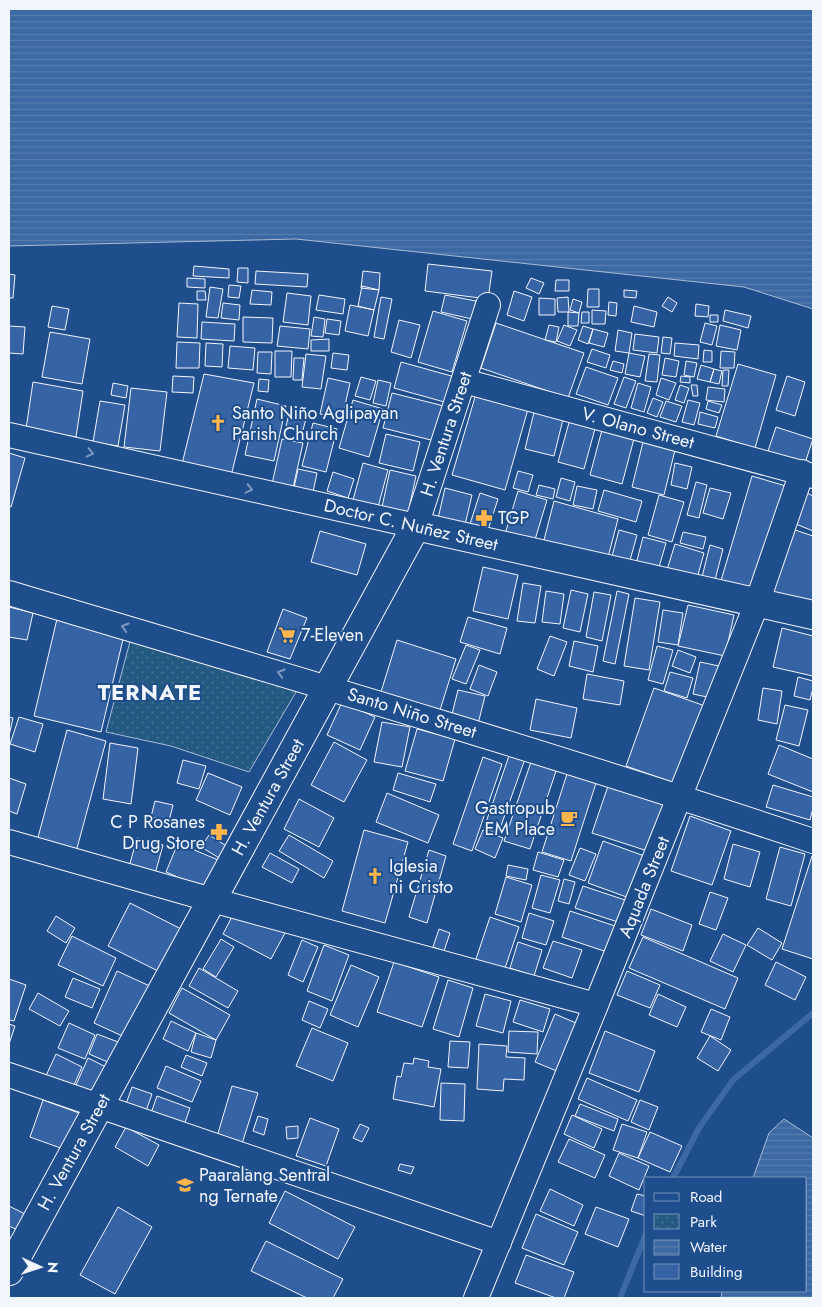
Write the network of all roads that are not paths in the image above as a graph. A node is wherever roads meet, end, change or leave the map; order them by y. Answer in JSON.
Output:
{"nodes":[{"id":1,"x":488,"y":305,"type":"dead end"},
{"id":2,"x":464,"y":381,"type":"junction"},
{"id":3,"x":9,"y":436,"type":"edge"},
{"id":4,"x":808,"y":474,"type":"edge"},
{"id":5,"x":416,"y":526,"type":"junction"},
{"id":6,"x":9,"y":593,"type":"edge"},
{"id":7,"x":757,"y":603,"type":"junction"},
{"id":8,"x":813,"y":615,"type":"edge"},
{"id":9,"x":328,"y":687,"type":"junction"},
{"id":10,"x":680,"y":796,"type":"junction"},
{"id":11,"x":813,"y":840,"type":"edge"},
{"id":12,"x":9,"y":842,"type":"edge"},
{"id":13,"x":212,"y":900,"type":"junction"},
{"id":14,"x":596,"y":1006,"type":"junction"},
{"id":15,"x":9,"y":1075,"type":"edge"},
{"id":16,"x":99,"y":1106,"type":"junction"},
{"id":17,"x":499,"y":1243,"type":"junction"},
{"id":18,"x":9,"y":1271,"type":"edge"},
{"id":19,"x":476,"y":1298,"type":"edge"}],
"edges":[{"from":1,"to":2,"type":"street","name":"H. Ventura Street"},
{"from":2,"to":4,"type":"street","name":"V. Olano Street"},
{"from":2,"to":5,"type":"street","name":"H. Ventura Street"},
{"from":3,"to":5,"type":"street","name":"Doctor C. Nuñez Street","one_way":true},
{"from":4,"to":7,"type":"street","name":"Aquada Street"},
{"from":5,"to":7,"type":"main road","name":"Doctor C. Nuñez Street"},
{"from":5,"to":9,"type":"main road","name":"H. Ventura Street"},
{"from":9,"to":6,"type":"street","name":"Santo Niño Street","one_way":true},
{"from":7,"to":8,"type":"main road","name":"Doctor C. Nuñez Street"},
{"from":7,"to":10,"type":"street","name":"Aquada Street"},
{"from":9,"to":10,"type":"street","name":"Santo Niño Street"},
{"from":9,"to":13,"type":"main road","name":"H. Ventura Street"},
{"from":10,"to":11,"type":"street","name":"Santo Niño Street"},
{"from":10,"to":14,"type":"street","name":"Aquada Street"},
{"from":12,"to":13,"type":"street"},
{"from":13,"to":14,"type":"street"},
{"from":13,"to":16,"type":"main road","name":"H. Ventura Street"},
{"from":14,"to":17,"type":"street","name":"Aquada Street"},
{"from":15,"to":16,"type":"street"},
{"from":16,"to":17,"type":"street"},
{"from":16,"to":18,"type":"main road","name":"H. Ventura Street"},
{"from":17,"to":19,"type":"street","name":"Aquada Street"}]}
